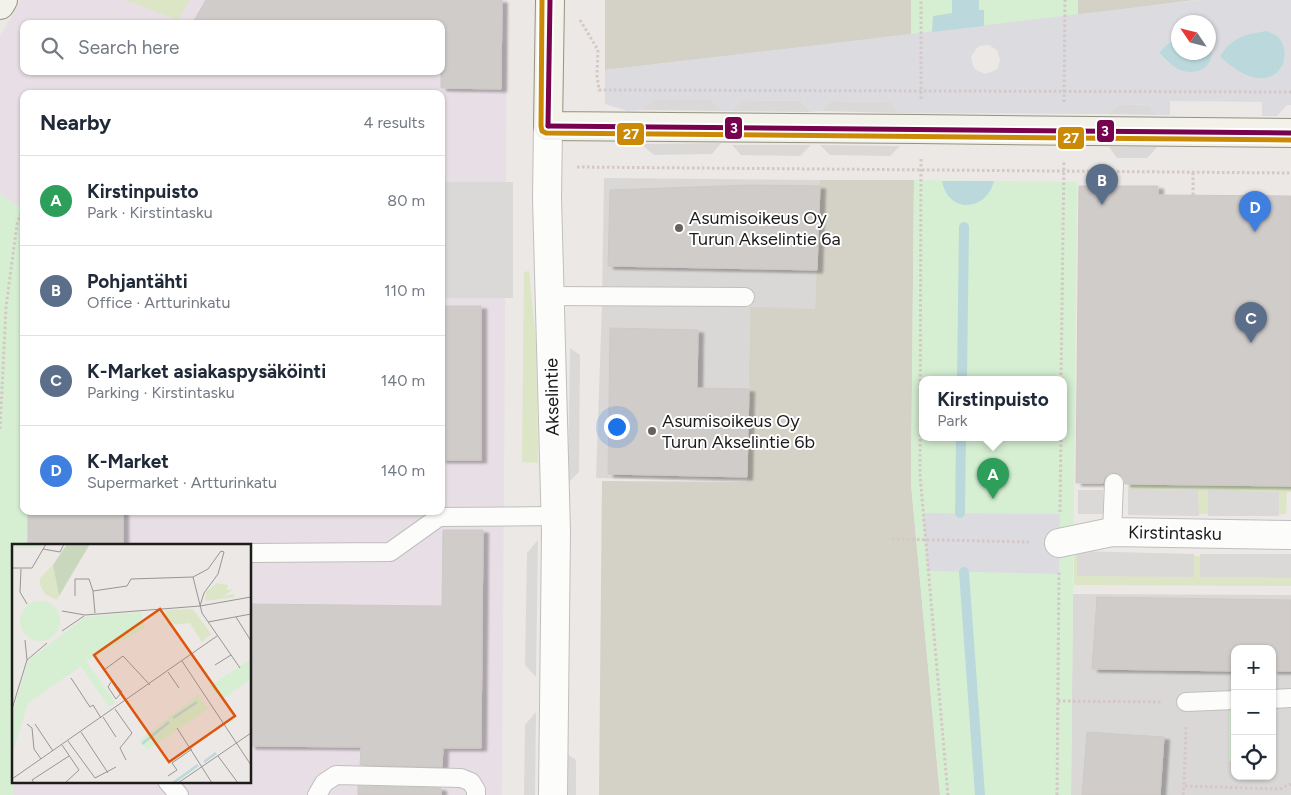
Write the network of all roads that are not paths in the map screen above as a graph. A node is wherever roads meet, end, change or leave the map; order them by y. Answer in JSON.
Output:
{"nodes":[{"id":1,"x":3,"y":0,"type":"edge"},
{"id":2,"x":550,"y":0,"type":"edge"},
{"id":3,"x":0,"y":5,"type":"edge"},
{"id":4,"x":548,"y":126,"type":"junction"},
{"id":5,"x":1291,"y":132,"type":"edge"},
{"id":6,"x":549,"y":296,"type":"junction"},
{"id":7,"x":745,"y":296,"type":"dead end"},
{"id":8,"x":1114,"y":483,"type":"dead end"},
{"id":9,"x":555,"y":516,"type":"junction"},
{"id":10,"x":1112,"y":532,"type":"junction"},
{"id":11,"x":1291,"y":535,"type":"edge"},
{"id":12,"x":1059,"y":542,"type":"road end"},
{"id":13,"x":251,"y":553,"type":"edge"},
{"id":14,"x":1291,"y":698,"type":"edge"},
{"id":15,"x":1276,"y":699,"type":"edge"},
{"id":16,"x":1231,"y":700,"type":"edge"},
{"id":17,"x":1186,"y":702,"type":"road end"},
{"id":18,"x":169,"y":782,"type":"edge"},
{"id":19,"x":179,"y":795,"type":"edge"},
{"id":20,"x":317,"y":795,"type":"edge"},
{"id":21,"x":476,"y":795,"type":"edge"},
{"id":22,"x":553,"y":795,"type":"edge"}],
"edges":[{"from":1,"to":3,"type":"street"},
{"from":2,"to":4,"type":"street","name":"Akselintie"},
{"from":4,"to":5,"type":"street"},
{"from":4,"to":6,"type":"street","name":"Akselintie"},
{"from":6,"to":7,"type":"lane"},
{"from":6,"to":9,"type":"street","name":"Akselintie"},
{"from":8,"to":10,"type":"lane"},
{"from":9,"to":13,"type":"lane"},
{"from":9,"to":22,"type":"street","name":"Akselintie"},
{"from":10,"to":11,"type":"street","name":"Kirstintasku"},
{"from":10,"to":12,"type":"street","name":"Kirstintasku"},
{"from":14,"to":15,"type":"lane"},
{"from":16,"to":17,"type":"lane"},
{"from":18,"to":19,"type":"lane"},
{"from":20,"to":21,"type":"lane"}]}
